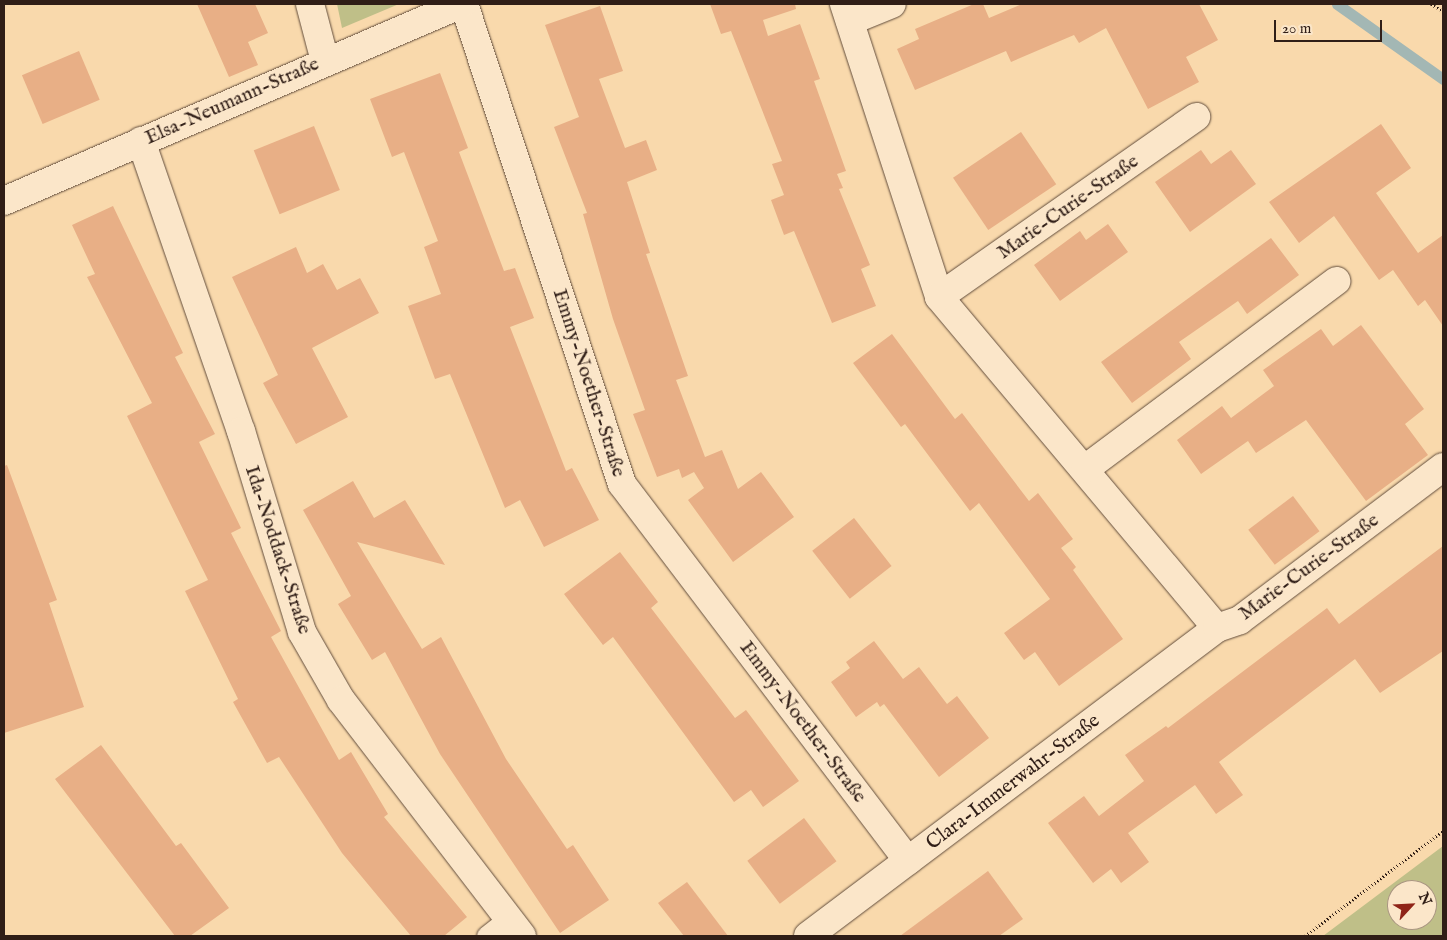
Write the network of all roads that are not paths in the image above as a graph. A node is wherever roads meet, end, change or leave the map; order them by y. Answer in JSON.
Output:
{"nodes":[{"id":1,"x":310,"y":4,"type":"edge"},
{"id":2,"x":463,"y":4,"type":"edge"},
{"id":3,"x":892,"y":4,"type":"edge"},
{"id":4,"x":847,"y":12,"type":"edge"},
{"id":5,"x":325,"y":60,"type":"junction"},
{"id":6,"x":1196,"y":118,"type":"dead end"},
{"id":7,"x":141,"y":142,"type":"junction"},
{"id":8,"x":4,"y":201,"type":"edge"},
{"id":9,"x":1336,"y":282,"type":"dead end"},
{"id":10,"x":940,"y":297,"type":"junction"},
{"id":11,"x":1443,"y":467,"type":"edge"},
{"id":12,"x":1085,"y":469,"type":"junction"},
{"id":13,"x":1216,"y":628,"type":"junction"},
{"id":14,"x":908,"y":861,"type":"junction"},
{"id":15,"x":516,"y":928,"type":"edge"},
{"id":16,"x":487,"y":936,"type":"edge"},
{"id":17,"x":808,"y":936,"type":"edge"}],
"edges":[{"from":1,"to":5,"type":"street"},
{"from":2,"to":5,"type":"street","name":"Elsa-Neumann-Straße"},
{"from":2,"to":14,"type":"street","name":"Emmy-Noether-Straße"},
{"from":3,"to":4,"type":"street","name":"Marie-Curie-Straße"},
{"from":4,"to":10,"type":"street","name":"Marie-Curie-Straße"},
{"from":5,"to":7,"type":"street","name":"Elsa-Neumann-Straße"},
{"from":6,"to":10,"type":"street","name":"Marie-Curie-Straße"},
{"from":7,"to":8,"type":"street","name":"Elsa-Neumann-Straße"},
{"from":7,"to":15,"type":"street","name":"Ida-Noddack-Straße"},
{"from":9,"to":12,"type":"street"},
{"from":10,"to":12,"type":"street","name":"Marie-Curie-Straße"},
{"from":11,"to":13,"type":"street","name":"Marie-Curie-Straße"},
{"from":12,"to":13,"type":"street","name":"Marie-Curie-Straße"},
{"from":13,"to":14,"type":"street","name":"Clara-Immerwahr-Straße"},
{"from":14,"to":17,"type":"street","name":"Clara-Immerwahr-Straße"},
{"from":15,"to":16,"type":"lane"}]}
